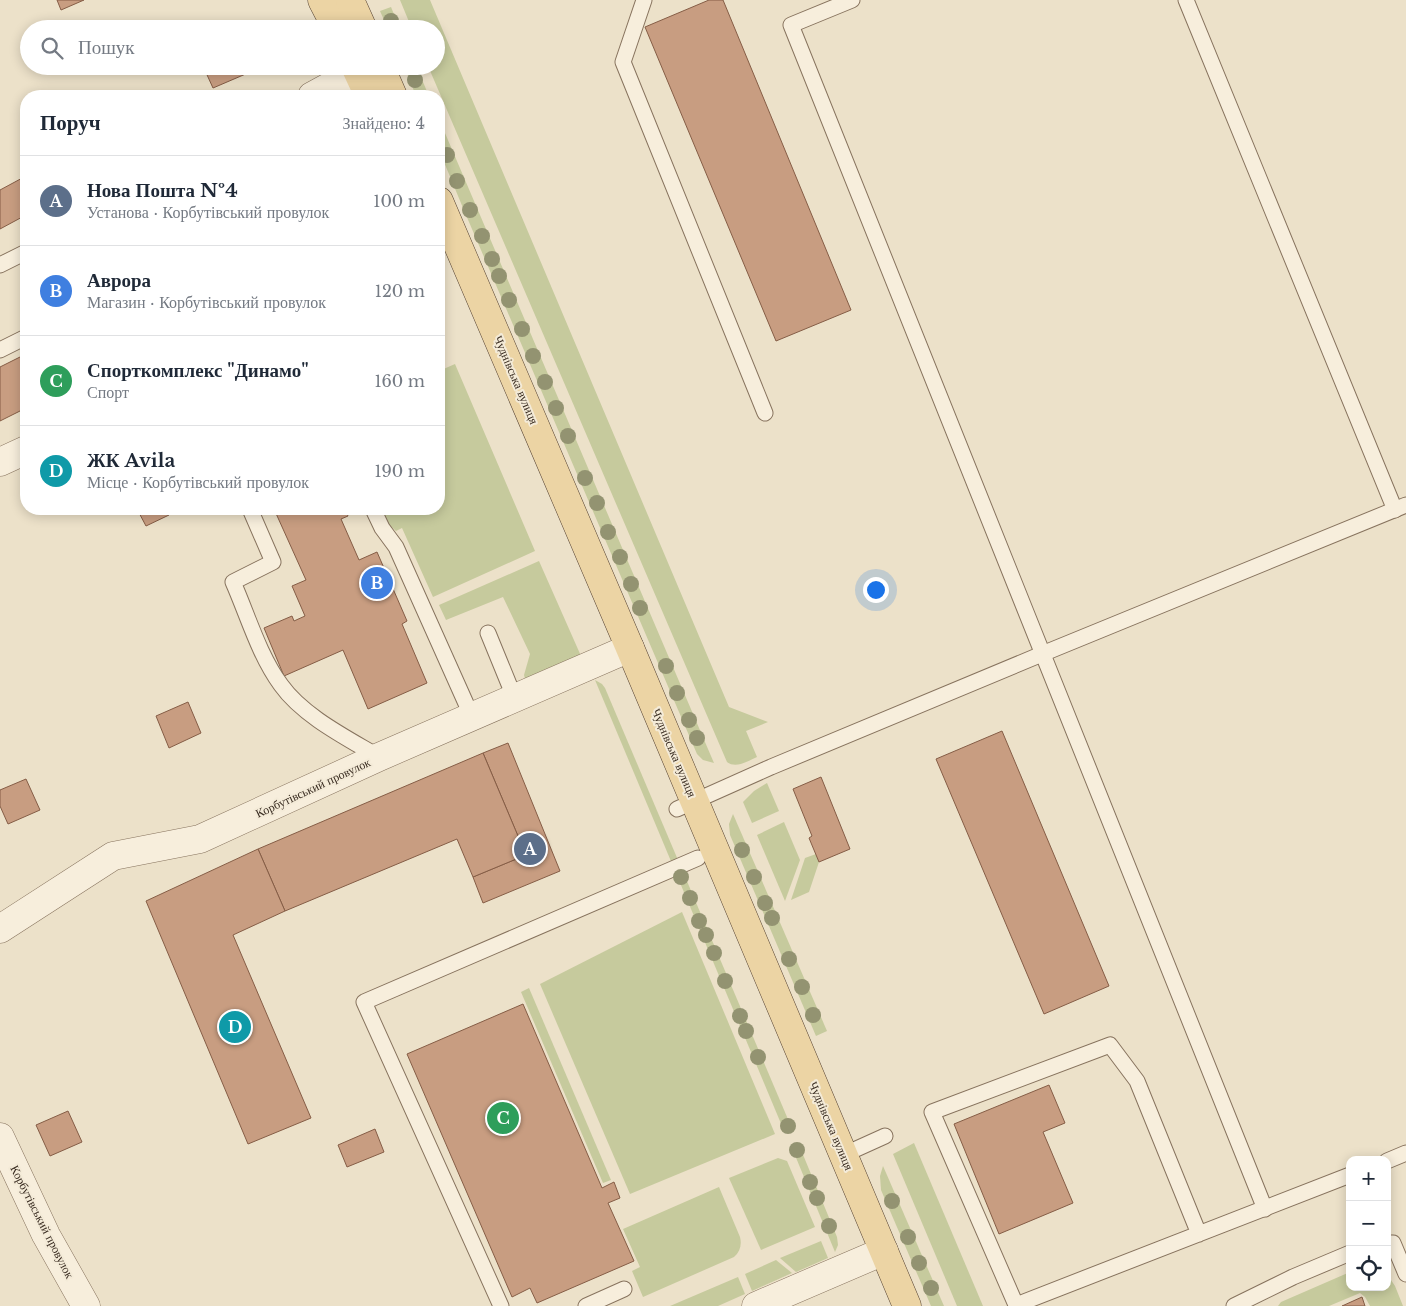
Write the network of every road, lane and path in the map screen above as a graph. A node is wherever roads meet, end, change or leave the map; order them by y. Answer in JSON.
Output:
{"nodes":[{"id":1,"x":322,"y":0,"type":"edge"},
{"id":2,"x":350,"y":0,"type":"edge"},
{"id":3,"x":644,"y":0,"type":"edge"},
{"id":4,"x":852,"y":0,"type":"edge"},
{"id":5,"x":1186,"y":0,"type":"edge"},
{"id":6,"x":332,"y":20,"type":"edge"},
{"id":7,"x":359,"y":20,"type":"edge"},
{"id":8,"x":350,"y":75,"type":"edge"},
{"id":9,"x":366,"y":75,"type":"edge"},
{"id":10,"x":373,"y":75,"type":"edge"},
{"id":11,"x":323,"y":90,"type":"edge"},
{"id":12,"x":368,"y":90,"type":"edge"},
{"id":13,"x":387,"y":90,"type":"edge"},
{"id":14,"x":445,"y":216,"type":"edge"},
{"id":15,"x":20,"y":255,"type":"edge"},
{"id":16,"x":445,"y":262,"type":"edge"},
{"id":17,"x":0,"y":265,"type":"edge"},
{"id":18,"x":20,"y":340,"type":"edge"},
{"id":19,"x":0,"y":350,"type":"edge"},
{"id":20,"x":765,"y":413,"type":"dead end"},
{"id":21,"x":20,"y":453,"type":"edge"},
{"id":22,"x":0,"y":462,"type":"edge"},
{"id":23,"x":1401,"y":507,"type":"edge"},
{"id":24,"x":253,"y":515,"type":"edge"},
{"id":25,"x":376,"y":515,"type":"edge"},
{"id":26,"x":488,"y":633,"type":"dead end"},
{"id":27,"x":621,"y":651,"type":"junction"},
{"id":28,"x":1042,"y":654,"type":"junction"},
{"id":29,"x":515,"y":699,"type":"junction"},
{"id":30,"x":472,"y":717,"type":"junction"},
{"id":31,"x":379,"y":757,"type":"junction"},
{"id":32,"x":685,"y":805,"type":"junction"},
{"id":33,"x":698,"y":858,"type":"junction"},
{"id":34,"x":0,"y":929,"type":"edge"},
{"id":35,"x":885,"y":1136,"type":"dead end"},
{"id":36,"x":0,"y":1137,"type":"edge"},
{"id":37,"x":843,"y":1154,"type":"junction"},
{"id":38,"x":1406,"y":1154,"type":"edge"},
{"id":39,"x":1391,"y":1160,"type":"edge"},
{"id":40,"x":1346,"y":1177,"type":"edge"},
{"id":41,"x":1265,"y":1208,"type":"junction"},
{"id":42,"x":1200,"y":1234,"type":"junction"},
{"id":43,"x":1395,"y":1242,"type":"edge"},
{"id":44,"x":875,"y":1254,"type":"junction"},
{"id":45,"x":1346,"y":1255,"type":"edge"},
{"id":46,"x":1406,"y":1274,"type":"edge"},
{"id":47,"x":624,"y":1289,"type":"dead end"},
{"id":48,"x":86,"y":1306,"type":"edge"},
{"id":49,"x":501,"y":1306,"type":"edge"},
{"id":50,"x":586,"y":1306,"type":"edge"},
{"id":51,"x":756,"y":1306,"type":"edge"},
{"id":52,"x":888,"y":1306,"type":"edge"},
{"id":53,"x":908,"y":1306,"type":"edge"},
{"id":54,"x":1234,"y":1306,"type":"edge"}],
"edges":[{"from":1,"to":6,"type":"main road"},
{"from":2,"to":7,"type":"main road"},
{"from":3,"to":20,"type":"lane"},
{"from":4,"to":28,"type":"lane"},
{"from":5,"to":23,"type":"lane"},
{"from":8,"to":11,"type":"street"},
{"from":9,"to":12,"type":"main road"},
{"from":10,"to":13,"type":"main road"},
{"from":14,"to":27,"type":"main road","name":"Чуднівська вулиця"},
{"from":15,"to":17,"type":"lane"},
{"from":16,"to":27,"type":"main road","name":"Чуднівська вулиця"},
{"from":18,"to":19,"type":"lane"},
{"from":21,"to":22,"type":"street"},
{"from":23,"to":28,"type":"lane"},
{"from":24,"to":31,"type":"lane"},
{"from":25,"to":30,"type":"lane"},
{"from":26,"to":29,"type":"lane"},
{"from":27,"to":29,"type":"street","name":"Корбутівський провулок"},
{"from":27,"to":32,"type":"main road","name":"Чуднівська вулиця"},
{"from":28,"to":32,"type":"lane"},
{"from":28,"to":41,"type":"lane"},
{"from":29,"to":30,"type":"street","name":"Корбутівський провулок"},
{"from":30,"to":31,"type":"street","name":"Корбутівський провулок"},
{"from":31,"to":34,"type":"street","name":"Корбутівський провулок"},
{"from":32,"to":33,"type":"main road","name":"Чуднівська вулиця"},
{"from":32,"to":37,"type":"main road","name":"Чуднівська вулиця"},
{"from":33,"to":44,"type":"main road","name":"Чуднівська вулиця"},
{"from":33,"to":49,"type":"lane"},
{"from":35,"to":37,"type":"lane"},
{"from":36,"to":48,"type":"street","name":"Корбутівський провулок"},
{"from":37,"to":44,"type":"main road","name":"Чуднівська вулиця"},
{"from":38,"to":39,"type":"lane"},
{"from":40,"to":41,"type":"lane"},
{"from":41,"to":42,"type":"lane"},
{"from":42,"to":42,"type":"lane"},
{"from":43,"to":46,"type":"lane"},
{"from":44,"to":51,"type":"street"},
{"from":44,"to":52,"type":"main road","name":"Чуднівська вулиця"},
{"from":44,"to":53,"type":"main road","name":"Чуднівська вулиця"},
{"from":45,"to":54,"type":"lane"},
{"from":47,"to":50,"type":"lane"}]}
